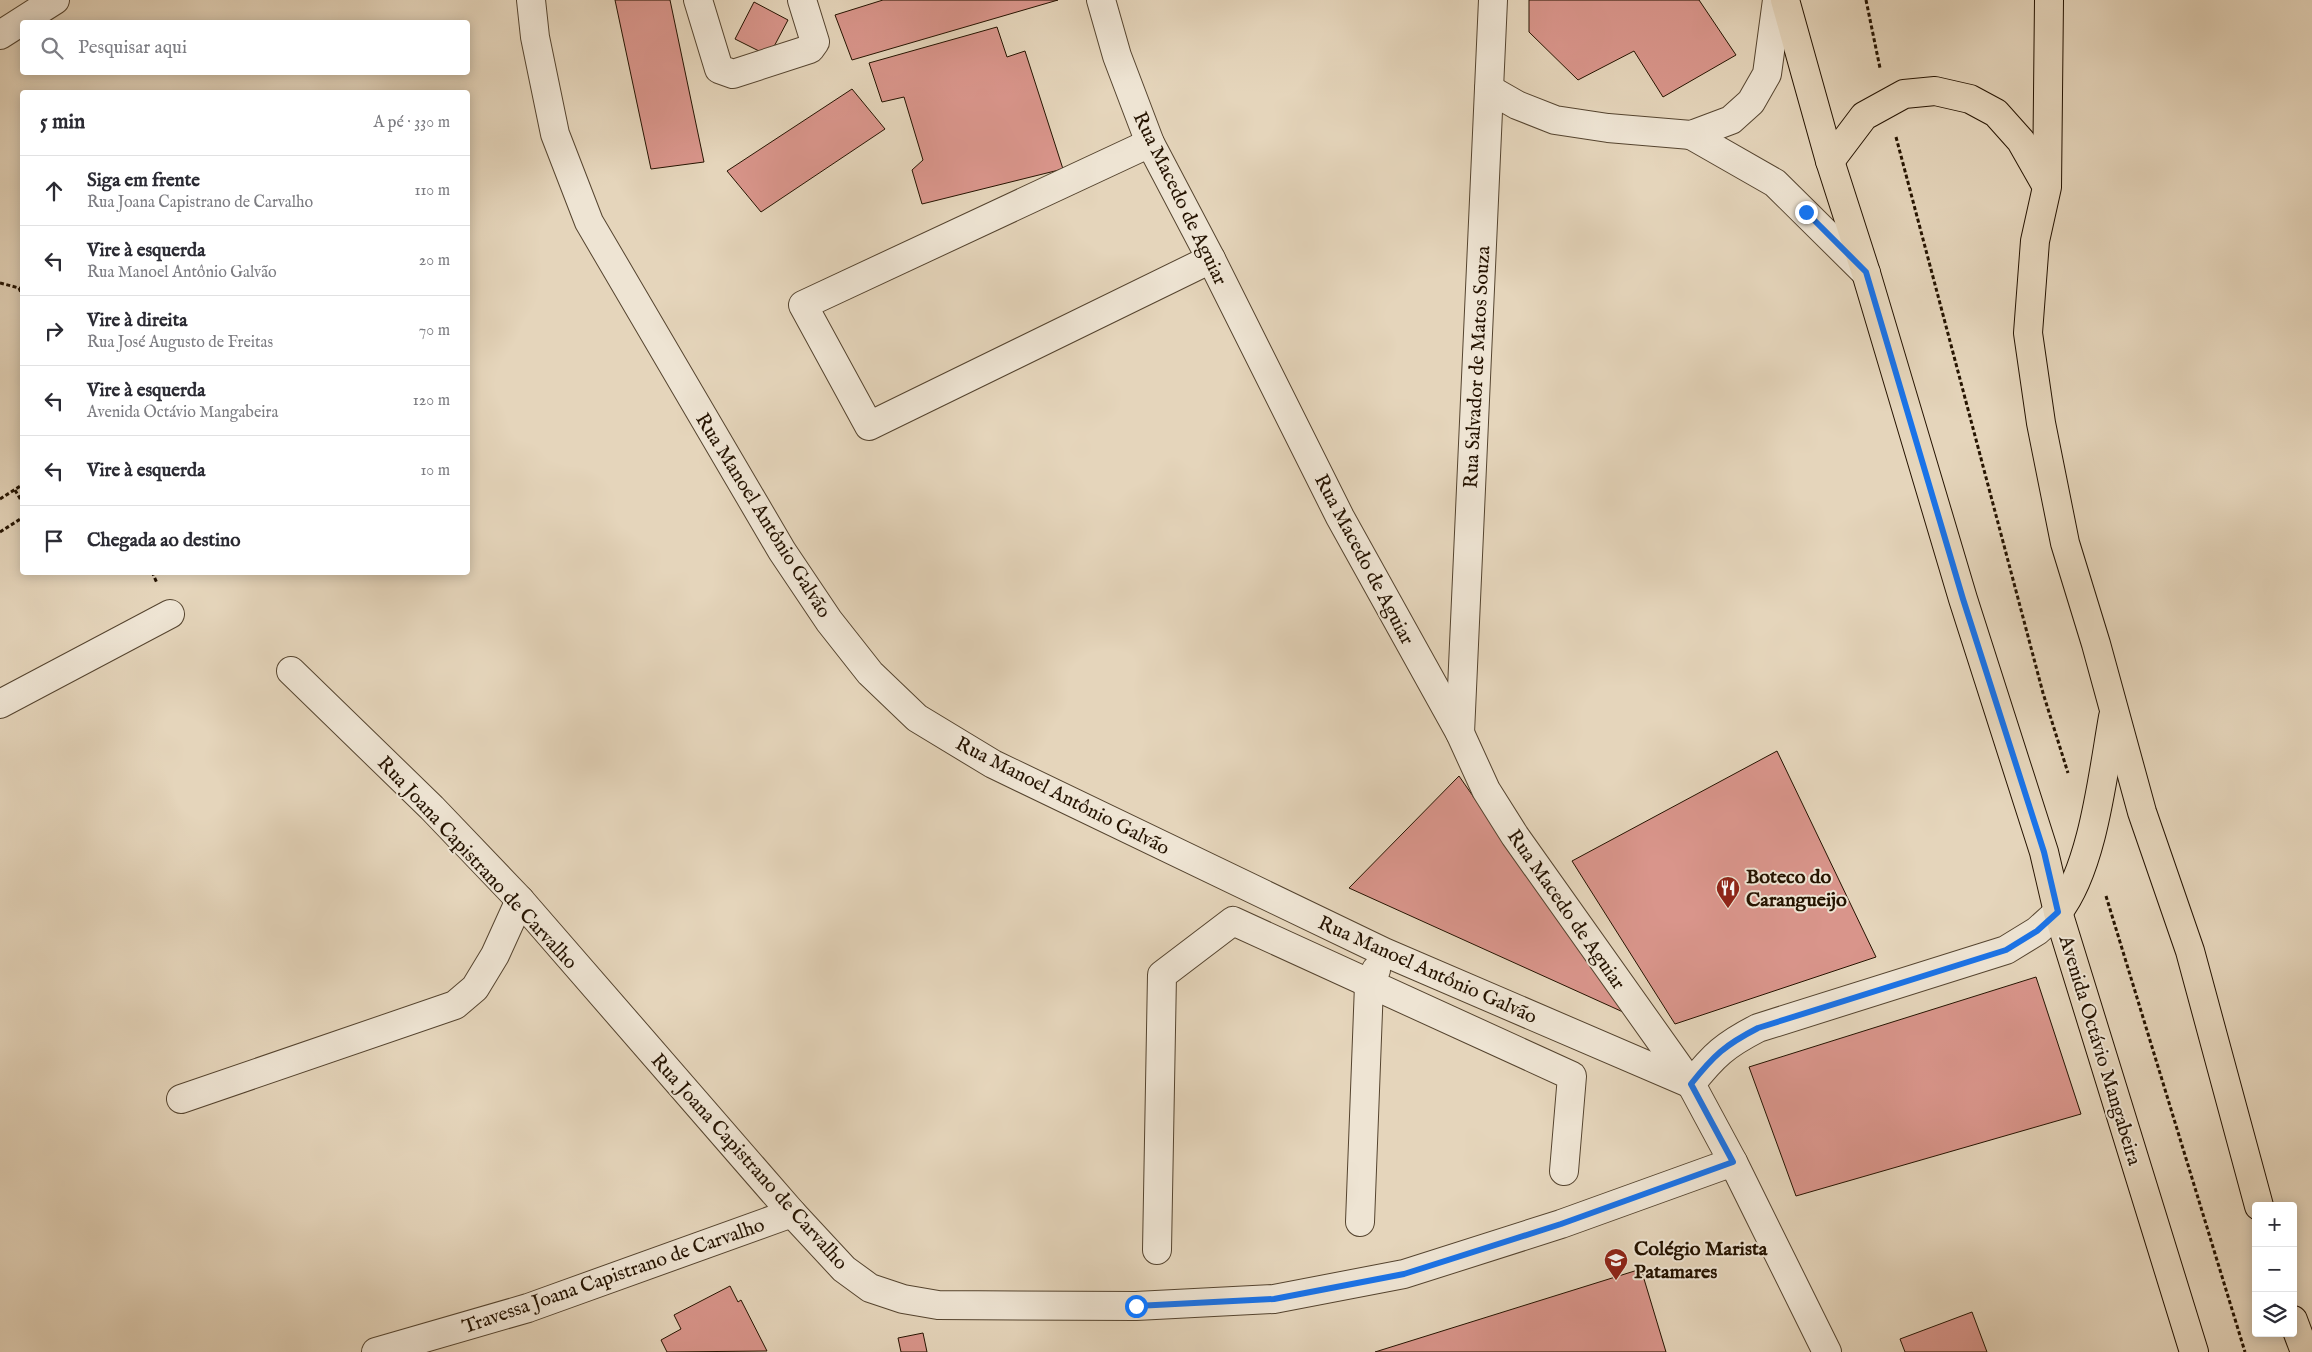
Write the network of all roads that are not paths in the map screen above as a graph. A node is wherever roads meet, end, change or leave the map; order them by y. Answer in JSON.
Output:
{"nodes":[{"id":1,"x":55,"y":0,"type":"edge"},
{"id":2,"x":531,"y":0,"type":"edge"},
{"id":3,"x":698,"y":0,"type":"edge"},
{"id":4,"x":802,"y":0,"type":"edge"},
{"id":5,"x":1101,"y":0,"type":"edge"},
{"id":6,"x":1492,"y":0,"type":"edge"},
{"id":7,"x":1777,"y":0,"type":"edge"},
{"id":8,"x":1785,"y":0,"type":"edge"},
{"id":9,"x":2049,"y":0,"type":"edge"},
{"id":10,"x":24,"y":20,"type":"edge"},
{"id":11,"x":20,"y":22,"type":"edge"},
{"id":12,"x":0,"y":35,"type":"edge"},
{"id":13,"x":1489,"y":89,"type":"junction"},
{"id":14,"x":1691,"y":135,"type":"junction"},
{"id":15,"x":1150,"y":144,"type":"junction"},
{"id":16,"x":1830,"y":161,"type":"junction"},
{"id":17,"x":2047,"y":186,"type":"junction"},
{"id":18,"x":1211,"y":259,"type":"junction"},
{"id":19,"x":1866,"y":272,"type":"junction"},
{"id":20,"x":170,"y":614,"type":"dead end"},
{"id":21,"x":290,"y":671,"type":"dead end"},
{"id":22,"x":0,"y":704,"type":"edge"},
{"id":23,"x":2114,"y":711,"type":"junction"},
{"id":24,"x":1460,"y":733,"type":"junction"},
{"id":25,"x":1248,"y":887,"type":"junction"},
{"id":26,"x":520,"y":900,"type":"junction"},
{"id":27,"x":2058,"y":912,"type":"junction"},
{"id":28,"x":1233,"y":921,"type":"junction"},
{"id":29,"x":1384,"y":952,"type":"junction"},
{"id":30,"x":1370,"y":985,"type":"junction"},
{"id":31,"x":1691,"y":1084,"type":"junction"},
{"id":32,"x":181,"y":1099,"type":"dead end"},
{"id":33,"x":1733,"y":1162,"type":"junction"},
{"id":34,"x":1564,"y":1171,"type":"dead end"},
{"id":35,"x":2258,"y":1202,"type":"edge"},
{"id":36,"x":792,"y":1213,"type":"junction"},
{"id":37,"x":1360,"y":1222,"type":"dead end"},
{"id":38,"x":1157,"y":1250,"type":"dead end"},
{"id":39,"x":2297,"y":1331,"type":"edge"},
{"id":40,"x":376,"y":1352,"type":"edge"},
{"id":41,"x":1827,"y":1352,"type":"edge"},
{"id":42,"x":2194,"y":1352,"type":"edge"},
{"id":43,"x":2305,"y":1352,"type":"edge"}],
"edges":[{"from":1,"to":10,"type":"street"},
{"from":2,"to":25,"type":"street","name":"Rua Manoel Antônio Galvão"},
{"from":3,"to":4,"type":"street"},
{"from":5,"to":15,"type":"street","name":"Rua Macedo de Aguiar"},
{"from":6,"to":13,"type":"street","name":"Rua Salvador de Matos Souza"},
{"from":7,"to":14,"type":"street"},
{"from":8,"to":16,"type":"main road","name":"Avenida Octávio Mangabeira"},
{"from":9,"to":17,"type":"main road"},
{"from":11,"to":12,"type":"street"},
{"from":13,"to":14,"type":"street"},
{"from":13,"to":24,"type":"street","name":"Rua Salvador de Matos Souza"},
{"from":14,"to":19,"type":"street"},
{"from":15,"to":18,"type":"street","name":"Rua Macedo de Aguiar"},
{"from":15,"to":18,"type":"street"},
{"from":16,"to":17,"type":"main road"},
{"from":16,"to":19,"type":"main road","name":"Avenida Octávio Mangabeira"},
{"from":17,"to":23,"type":"main road"},
{"from":18,"to":24,"type":"street","name":"Rua Macedo de Aguiar"},
{"from":19,"to":27,"type":"main road","name":"Avenida Octávio Mangabeira"},
{"from":20,"to":22,"type":"street"},
{"from":21,"to":26,"type":"street","name":"Rua Joana Capistrano de Carvalho"},
{"from":23,"to":27,"type":"main road"},
{"from":23,"to":35,"type":"main road"},
{"from":24,"to":31,"type":"street","name":"Rua Macedo de Aguiar"},
{"from":25,"to":28,"type":"street"},
{"from":25,"to":29,"type":"street","name":"Rua Manoel Antônio Galvão"},
{"from":26,"to":32,"type":"street"},
{"from":26,"to":36,"type":"street","name":"Rua Joana Capistrano de Carvalho"},
{"from":27,"to":31,"type":"street"},
{"from":27,"to":42,"type":"main road","name":"Avenida Octávio Mangabeira"},
{"from":28,"to":30,"type":"street"},
{"from":28,"to":38,"type":"street"},
{"from":29,"to":30,"type":"street"},
{"from":29,"to":31,"type":"street","name":"Rua Manoel Antônio Galvão"},
{"from":30,"to":34,"type":"street"},
{"from":30,"to":37,"type":"street"},
{"from":31,"to":33,"type":"street"},
{"from":33,"to":36,"type":"street","name":"Rua Joana Capistrano de Carvalho"},
{"from":33,"to":41,"type":"street"},
{"from":36,"to":40,"type":"street","name":"Travessa Joana Capistrano de Carvalho"},
{"from":39,"to":43,"type":"main road"}]}
